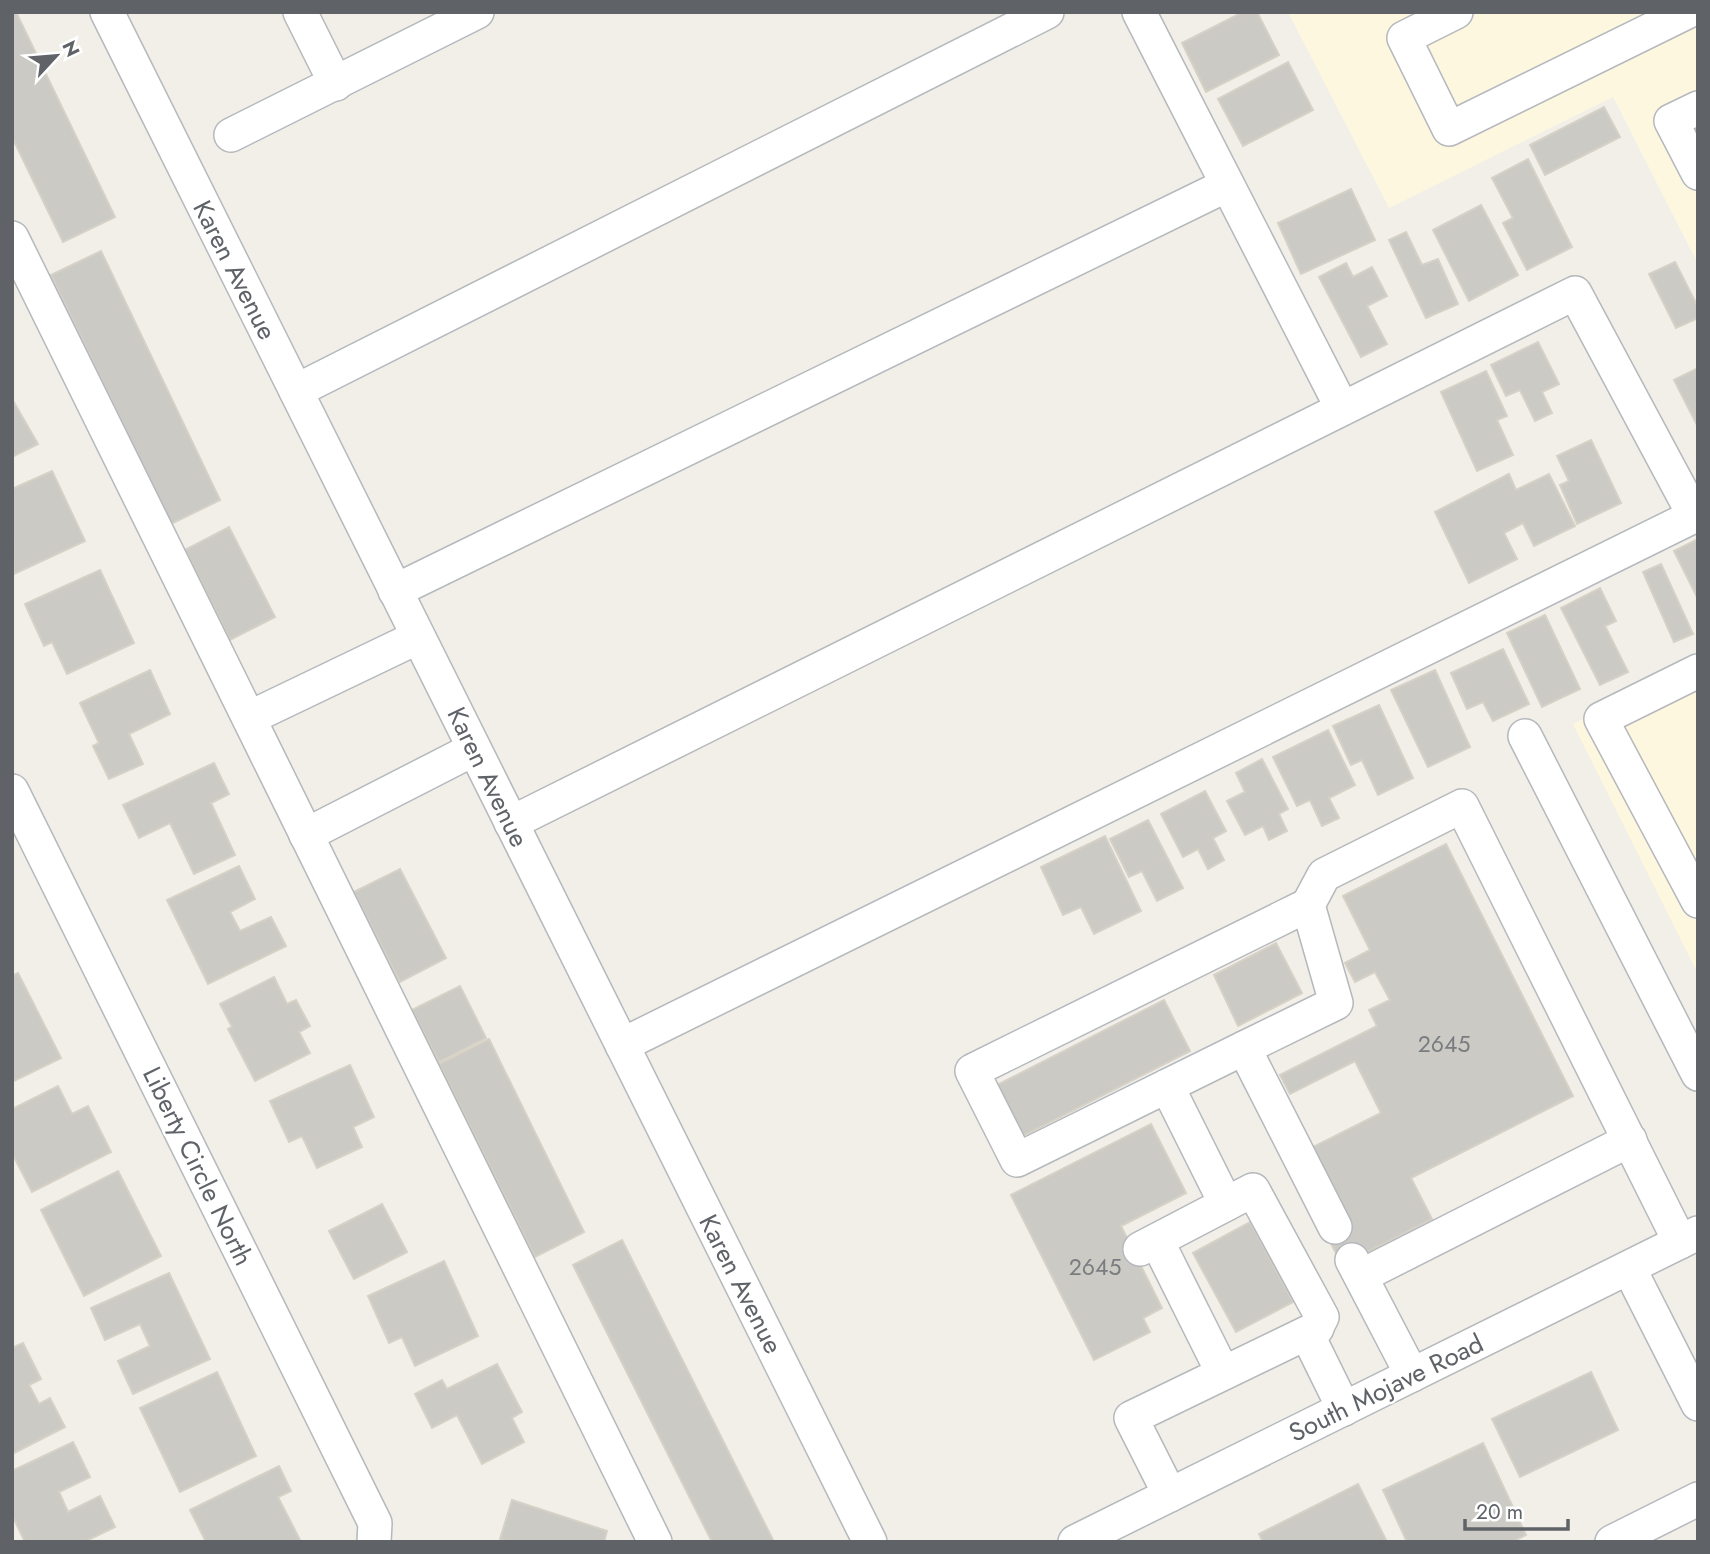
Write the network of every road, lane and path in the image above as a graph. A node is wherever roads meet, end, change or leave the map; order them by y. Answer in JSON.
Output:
{"nodes":[{"id":1,"x":107,"y":12,"type":"edge"},
{"id":2,"x":300,"y":12,"type":"edge"},
{"id":3,"x":477,"y":12,"type":"edge"},
{"id":4,"x":1047,"y":12,"type":"edge"},
{"id":5,"x":1139,"y":12,"type":"edge"},
{"id":6,"x":1456,"y":12,"type":"edge"},
{"id":7,"x":1687,"y":12,"type":"edge"},
{"id":8,"x":336,"y":84,"type":"junction"},
{"id":9,"x":1698,"y":108,"type":"edge"},
{"id":10,"x":231,"y":135,"type":"dead end"},
{"id":11,"x":1698,"y":173,"type":"edge"},
{"id":12,"x":1227,"y":185,"type":"junction"},
{"id":13,"x":12,"y":238,"type":"edge"},
{"id":14,"x":296,"y":391,"type":"junction"},
{"id":15,"x":1342,"y":408,"type":"junction"},
{"id":16,"x":1696,"y":514,"type":"edge"},
{"id":17,"x":396,"y":592,"type":"junction"},
{"id":18,"x":418,"y":637,"type":"junction"},
{"id":19,"x":1698,"y":671,"type":"edge"},
{"id":20,"x":249,"y":718,"type":"junction"},
{"id":21,"x":1525,"y":736,"type":"dead end"},
{"id":22,"x":474,"y":749,"type":"junction"},
{"id":23,"x":12,"y":792,"type":"edge"},
{"id":24,"x":511,"y":822,"type":"junction"},
{"id":25,"x":306,"y":835,"type":"junction"},
{"id":26,"x":1698,"y":901,"type":"edge"},
{"id":27,"x":1308,"y":905,"type":"junction"},
{"id":28,"x":622,"y":1045,"type":"junction"},
{"id":29,"x":1244,"y":1048,"type":"junction"},
{"id":30,"x":1698,"y":1074,"type":"edge"},
{"id":31,"x":1167,"y":1086,"type":"junction"},
{"id":32,"x":1630,"y":1140,"type":"junction"},
{"id":33,"x":1239,"y":1197,"type":"junction"},
{"id":34,"x":1335,"y":1227,"type":"dead end"},
{"id":35,"x":1689,"y":1238,"type":"edge"},
{"id":36,"x":1629,"y":1268,"type":"junction"},
{"id":37,"x":1317,"y":1328,"type":"junction"},
{"id":38,"x":1223,"y":1373,"type":"junction"},
{"id":39,"x":1412,"y":1375,"type":"junction"},
{"id":40,"x":1698,"y":1404,"type":"edge"},
{"id":41,"x":1344,"y":1409,"type":"junction"},
{"id":42,"x":1170,"y":1495,"type":"junction"},
{"id":43,"x":1698,"y":1499,"type":"edge"},
{"id":44,"x":374,"y":1542,"type":"edge"},
{"id":45,"x":655,"y":1542,"type":"edge"},
{"id":46,"x":870,"y":1542,"type":"edge"},
{"id":47,"x":1075,"y":1542,"type":"edge"},
{"id":48,"x":1612,"y":1542,"type":"edge"}],
"edges":[{"from":1,"to":14,"type":"street","name":"Karen Avenue"},
{"from":2,"to":8,"type":"street"},
{"from":3,"to":8,"type":"street"},
{"from":4,"to":14,"type":"street"},
{"from":5,"to":12,"type":"street"},
{"from":6,"to":7,"type":"street"},
{"from":8,"to":10,"type":"street"},
{"from":9,"to":11,"type":"street"},
{"from":12,"to":15,"type":"street"},
{"from":12,"to":17,"type":"street"},
{"from":13,"to":20,"type":"street"},
{"from":14,"to":17,"type":"street","name":"Karen Avenue"},
{"from":15,"to":16,"type":"street"},
{"from":15,"to":24,"type":"street"},
{"from":16,"to":28,"type":"street"},
{"from":17,"to":18,"type":"street","name":"Karen Avenue"},
{"from":18,"to":20,"type":"street"},
{"from":18,"to":22,"type":"street","name":"Karen Avenue"},
{"from":19,"to":26,"type":"street"},
{"from":20,"to":25,"type":"street"},
{"from":21,"to":30,"type":"street"},
{"from":22,"to":24,"type":"street","name":"Karen Avenue"},
{"from":22,"to":25,"type":"street"},
{"from":23,"to":44,"type":"street","name":"Liberty Circle North"},
{"from":24,"to":28,"type":"street","name":"Karen Avenue"},
{"from":25,"to":45,"type":"street"},
{"from":27,"to":29,"type":"street"},
{"from":27,"to":31,"type":"street"},
{"from":27,"to":32,"type":"street"},
{"from":28,"to":46,"type":"street","name":"Karen Avenue"},
{"from":29,"to":31,"type":"street"},
{"from":29,"to":34,"type":"street"},
{"from":31,"to":33,"type":"street"},
{"from":32,"to":35,"type":"street"},
{"from":32,"to":39,"type":"street"},
{"from":33,"to":37,"type":"street"},
{"from":33,"to":38,"type":"street"},
{"from":35,"to":36,"type":"street","name":"South Mojave Road"},
{"from":36,"to":39,"type":"street","name":"South Mojave Road"},
{"from":36,"to":40,"type":"street"},
{"from":37,"to":38,"type":"street"},
{"from":37,"to":41,"type":"street"},
{"from":38,"to":42,"type":"street"},
{"from":39,"to":41,"type":"street","name":"South Mojave Road"},
{"from":41,"to":42,"type":"street","name":"South Mojave Road"},
{"from":42,"to":47,"type":"street","name":"South Mojave Road"},
{"from":43,"to":48,"type":"street"}]}
